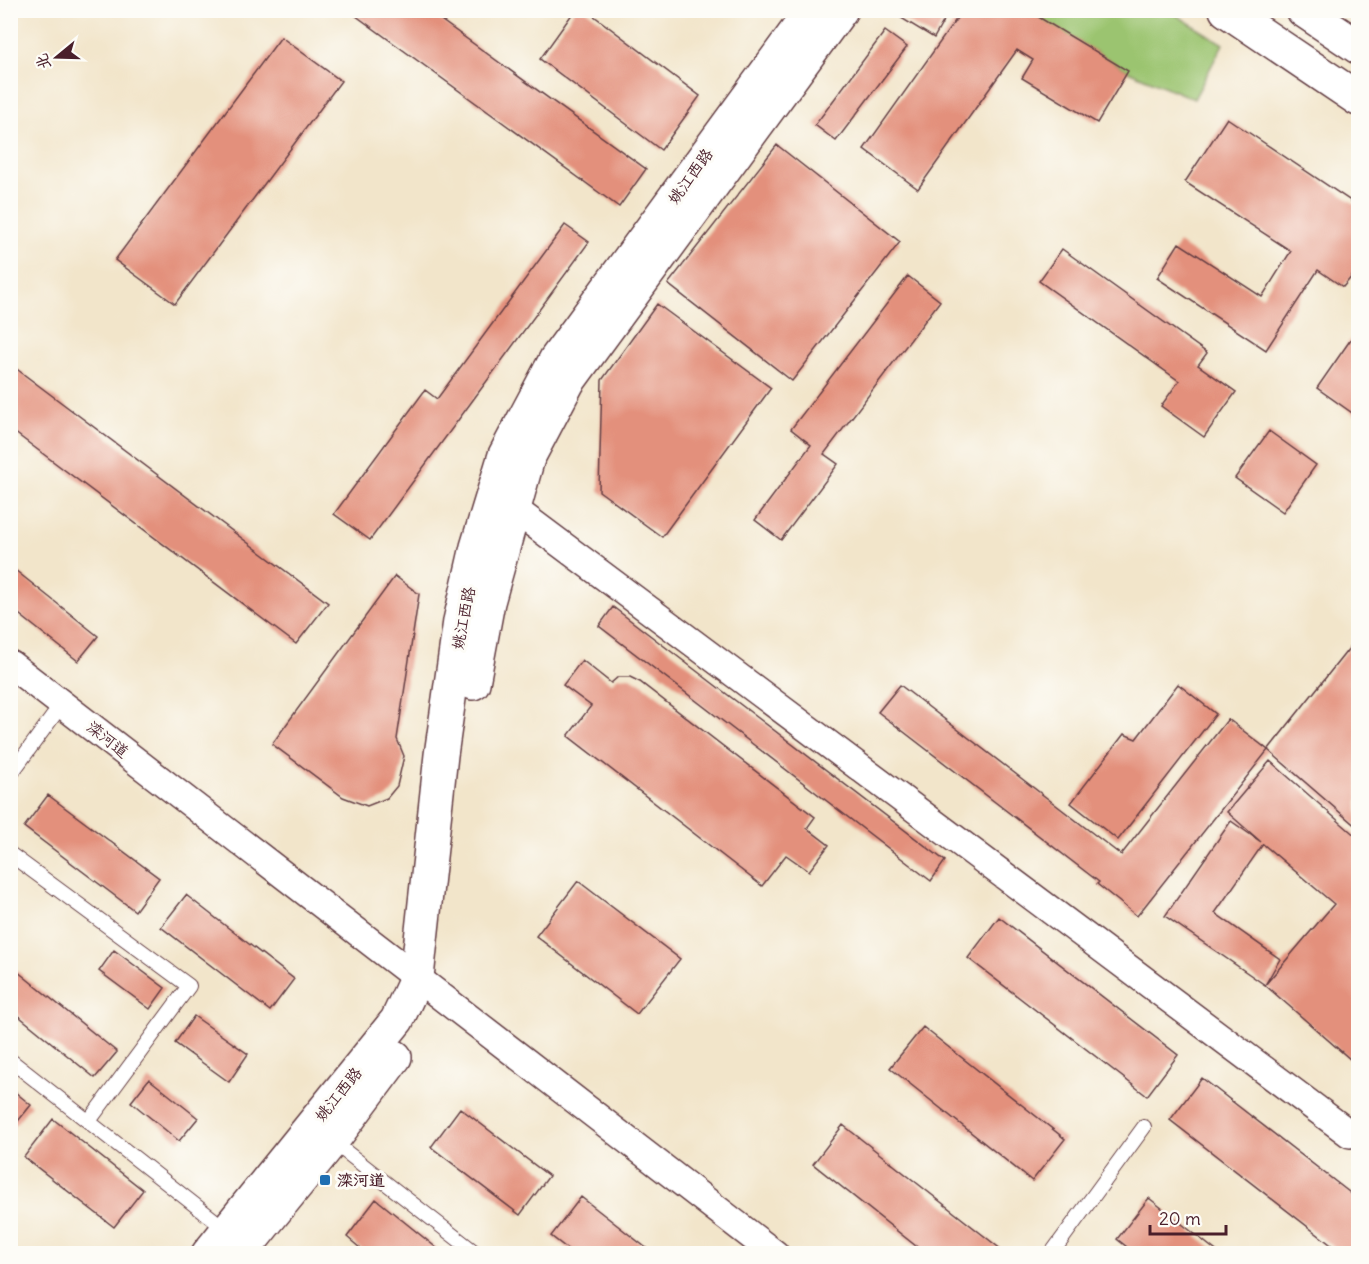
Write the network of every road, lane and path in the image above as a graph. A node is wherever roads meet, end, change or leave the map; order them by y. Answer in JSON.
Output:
{"nodes":[{"id":1,"x":812,"y":10,"type":"edge"},
{"id":2,"x":841,"y":10,"type":"edge"},
{"id":3,"x":1226,"y":10,"type":"edge"},
{"id":4,"x":1304,"y":10,"type":"edge"},
{"id":5,"x":1359,"y":47,"type":"edge"},
{"id":6,"x":1359,"y":99,"type":"edge"},
{"id":7,"x":514,"y":509,"type":"junction"},
{"id":8,"x":10,"y":664,"type":"edge"},
{"id":9,"x":62,"y":704,"type":"junction"},
{"id":10,"x":10,"y":775,"type":"edge"},
{"id":11,"x":10,"y":854,"type":"edge"},
{"id":12,"x":426,"y":983,"type":"junction"},
{"id":13,"x":10,"y":1060,"type":"edge"},
{"id":14,"x":89,"y":1121,"type":"junction"},
{"id":15,"x":1144,"y":1127,"type":"dead end"},
{"id":16,"x":1350,"y":1134,"type":"dead end"},
{"id":17,"x":332,"y":1141,"type":"junction"},
{"id":18,"x":230,"y":1246,"type":"edge"},
{"id":19,"x":477,"y":1254,"type":"edge"},
{"id":20,"x":775,"y":1254,"type":"edge"},
{"id":21,"x":1051,"y":1254,"type":"edge"}],
"edges":[{"from":1,"to":12,"type":"main road","name":"姚江西路"},
{"from":2,"to":7,"type":"main road","name":"姚江西路"},
{"from":3,"to":6,"type":"main road"},
{"from":4,"to":5,"type":"main road"},
{"from":7,"to":12,"type":"main road","name":"姚江西路"},
{"from":7,"to":16,"type":"street"},
{"from":8,"to":9,"type":"street","name":"滦河道"},
{"from":9,"to":10,"type":"lane"},
{"from":9,"to":12,"type":"street","name":"滦河道"},
{"from":11,"to":14,"type":"lane"},
{"from":12,"to":17,"type":"main road","name":"姚江西路"},
{"from":12,"to":18,"type":"main road","name":"姚江西路"},
{"from":12,"to":20,"type":"street","name":"滦河道"},
{"from":13,"to":14,"type":"lane"},
{"from":14,"to":18,"type":"lane"},
{"from":15,"to":21,"type":"lane"},
{"from":17,"to":18,"type":"main road","name":"姚江西路"},
{"from":17,"to":19,"type":"lane"}]}
